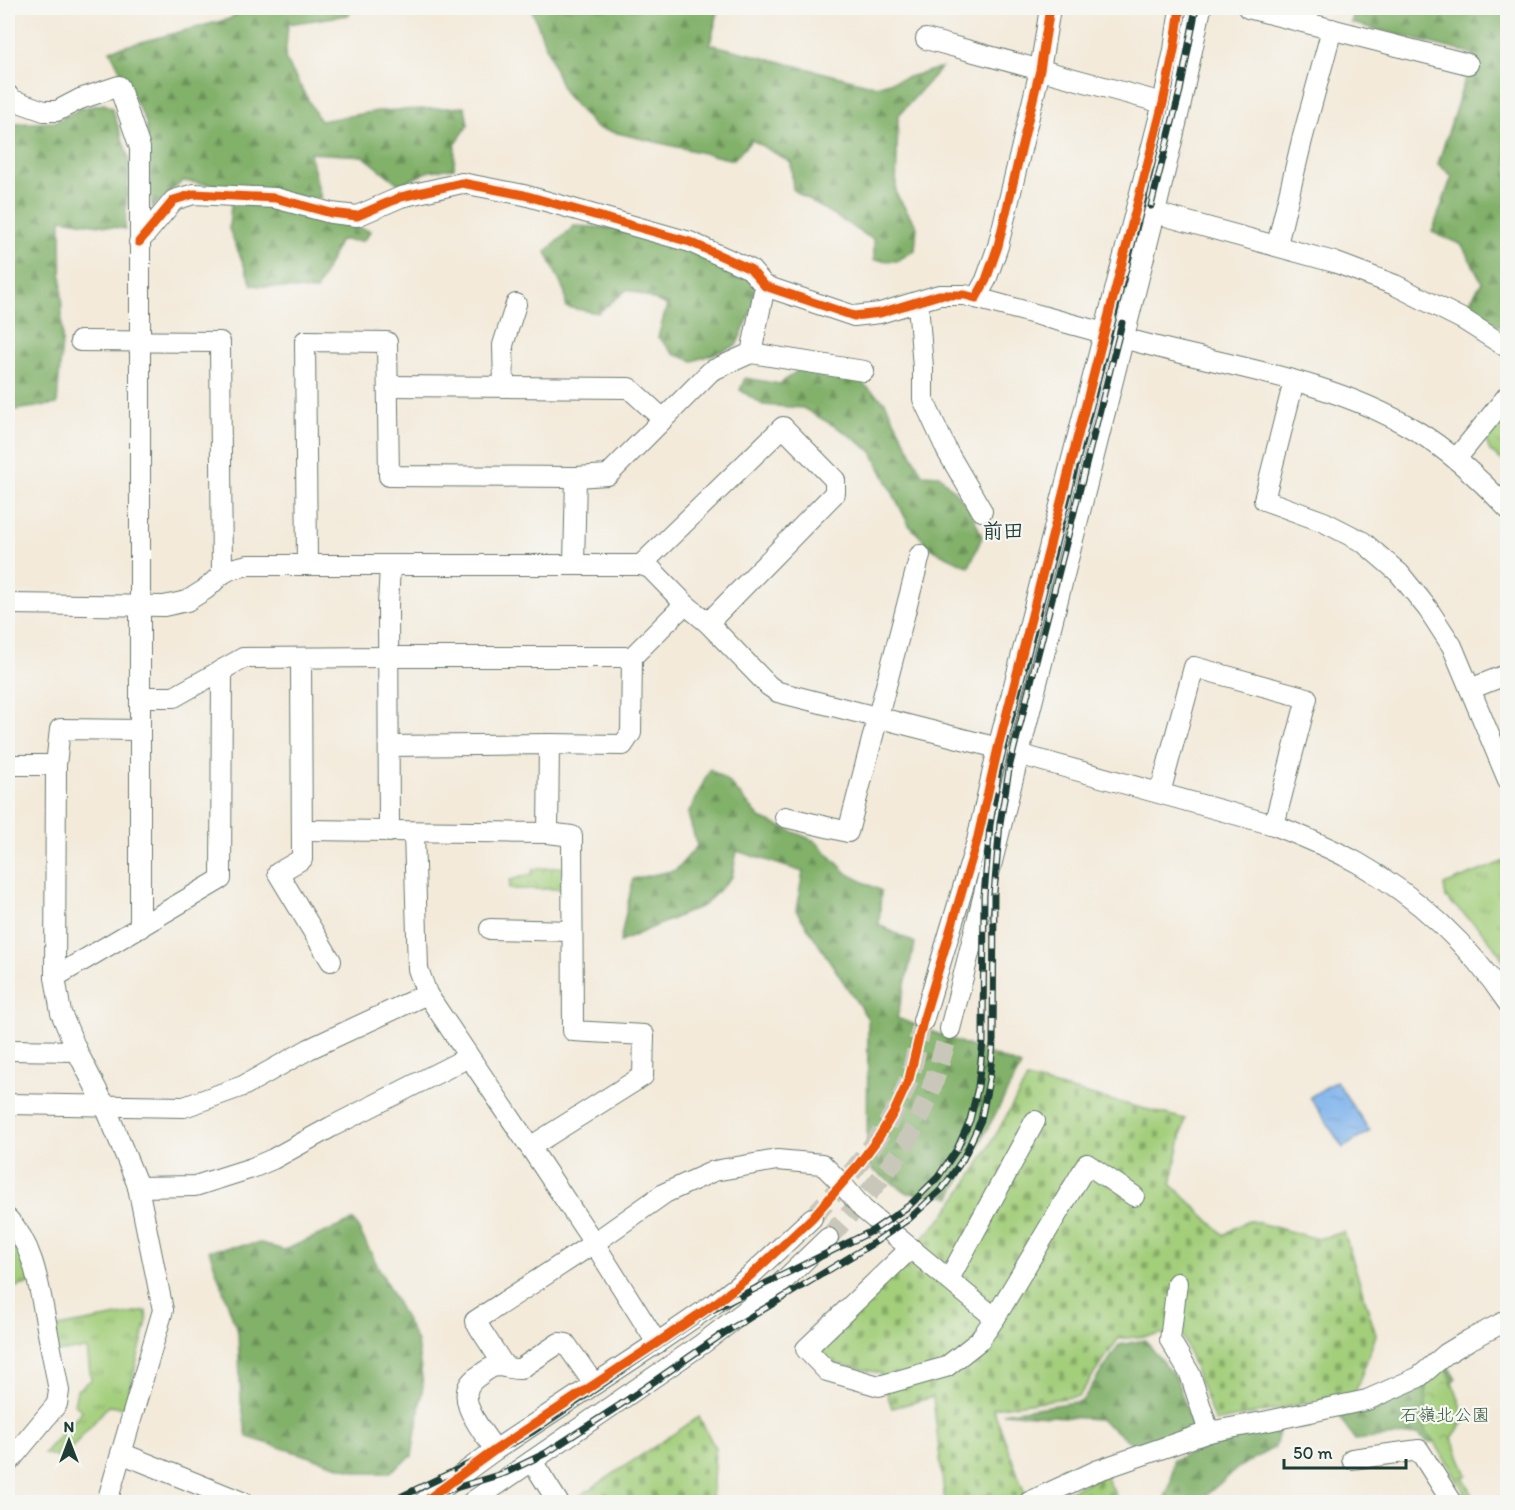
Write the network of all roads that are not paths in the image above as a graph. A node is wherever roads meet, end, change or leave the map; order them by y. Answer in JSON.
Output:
{"nodes":[{"id":1,"x":1050,"y":8,"type":"edge"},
{"id":2,"x":1180,"y":8,"type":"edge"},
{"id":3,"x":1201,"y":8,"type":"edge"},
{"id":4,"x":1248,"y":8,"type":"edge"},
{"id":5,"x":1332,"y":29,"type":"junction"},
{"id":6,"x":926,"y":39,"type":"dead end"},
{"id":7,"x":1468,"y":64,"type":"dead end"},
{"id":8,"x":1040,"y":70,"type":"junction"},
{"id":9,"x":8,"y":95,"type":"edge"},
{"id":10,"x":1163,"y":103,"type":"junction"},
{"id":11,"x":1155,"y":213,"type":"junction"},
{"id":12,"x":139,"y":242,"type":"junction"},
{"id":13,"x":1277,"y":245,"type":"junction"},
{"id":14,"x":765,"y":286,"type":"junction"},
{"id":15,"x":975,"y":298,"type":"junction"},
{"id":16,"x":918,"y":302,"type":"junction"},
{"id":17,"x":516,"y":304,"type":"dead end"},
{"id":18,"x":1105,"y":333,"type":"junction"},
{"id":19,"x":1124,"y":338,"type":"junction"},
{"id":20,"x":140,"y":340,"type":"junction"},
{"id":21,"x":80,"y":341,"type":"dead end"},
{"id":22,"x":1508,"y":348,"type":"edge"},
{"id":23,"x":751,"y":353,"type":"junction"},
{"id":24,"x":864,"y":370,"type":"dead end"},
{"id":25,"x":1294,"y":381,"type":"junction"},
{"id":26,"x":388,"y":386,"type":"junction"},
{"id":27,"x":504,"y":387,"type":"junction"},
{"id":28,"x":1508,"y":395,"type":"edge"},
{"id":29,"x":663,"y":419,"type":"junction"},
{"id":30,"x":1456,"y":459,"type":"junction"},
{"id":31,"x":576,"y":477,"type":"junction"},
{"id":32,"x":1508,"y":509,"type":"edge"},
{"id":33,"x":982,"y":511,"type":"dead end"},
{"id":34,"x":920,"y":555,"type":"dead end"},
{"id":35,"x":307,"y":564,"type":"junction"},
{"id":36,"x":574,"y":564,"type":"junction"},
{"id":37,"x":390,"y":565,"type":"junction"},
{"id":38,"x":640,"y":565,"type":"junction"},
{"id":39,"x":222,"y":574,"type":"junction"},
{"id":40,"x":685,"y":603,"type":"junction"},
{"id":41,"x":8,"y":604,"type":"edge"},
{"id":42,"x":140,"y":605,"type":"junction"},
{"id":43,"x":708,"y":623,"type":"junction"},
{"id":44,"x":388,"y":657,"type":"junction"},
{"id":45,"x":632,"y":657,"type":"junction"},
{"id":46,"x":301,"y":658,"type":"junction"},
{"id":47,"x":222,"y":670,"type":"junction"},
{"id":48,"x":1508,"y":674,"type":"edge"},
{"id":49,"x":1470,"y":689,"type":"junction"},
{"id":50,"x":140,"y":697,"type":"junction"},
{"id":51,"x":878,"y":718,"type":"junction"},
{"id":52,"x":140,"y":730,"type":"junction"},
{"id":53,"x":549,"y":744,"type":"junction"},
{"id":54,"x":389,"y":746,"type":"junction"},
{"id":55,"x":998,"y":748,"type":"junction"},
{"id":56,"x":1018,"y":754,"type":"junction"},
{"id":57,"x":8,"y":765,"type":"edge"},
{"id":58,"x":56,"y":765,"type":"junction"},
{"id":59,"x":1508,"y":780,"type":"edge"},
{"id":60,"x":1160,"y":794,"type":"junction"},
{"id":61,"x":785,"y":817,"type":"dead end"},
{"id":62,"x":1274,"y":825,"type":"junction"},
{"id":63,"x":303,"y":830,"type":"junction"},
{"id":64,"x":389,"y":832,"type":"junction"},
{"id":65,"x":414,"y":832,"type":"junction"},
{"id":66,"x":548,"y":833,"type":"junction"},
{"id":67,"x":140,"y":928,"type":"junction"},
{"id":68,"x":490,"y":929,"type":"dead end"},
{"id":69,"x":572,"y":931,"type":"junction"},
{"id":70,"x":331,"y":961,"type":"dead end"},
{"id":71,"x":55,"y":977,"type":"junction"},
{"id":72,"x":427,"y":994,"type":"junction"},
{"id":73,"x":1508,"y":1003,"type":"edge"},
{"id":74,"x":923,"y":1021,"type":"tunnel mouth"},
{"id":75,"x":950,"y":1029,"type":"tunnel mouth"},
{"id":76,"x":8,"y":1050,"type":"edge"},
{"id":77,"x":77,"y":1051,"type":"junction"},
{"id":78,"x":469,"y":1057,"type":"junction"},
{"id":79,"x":8,"y":1104,"type":"edge"},
{"id":80,"x":105,"y":1106,"type":"junction"},
{"id":81,"x":1035,"y":1120,"type":"dead end"},
{"id":82,"x":530,"y":1147,"type":"junction"},
{"id":83,"x":138,"y":1187,"type":"junction"},
{"id":84,"x":1134,"y":1196,"type":"dead end"},
{"id":85,"x":8,"y":1218,"type":"edge"},
{"id":86,"x":812,"y":1218,"type":"tunnel mouth"},
{"id":87,"x":828,"y":1238,"type":"tunnel mouth"},
{"id":88,"x":594,"y":1243,"type":"junction"},
{"id":89,"x":911,"y":1248,"type":"junction"},
{"id":90,"x":949,"y":1279,"type":"junction"},
{"id":91,"x":1177,"y":1283,"type":"dead end"},
{"id":92,"x":995,"y":1318,"type":"junction"},
{"id":93,"x":1508,"y":1320,"type":"edge"},
{"id":94,"x":657,"y":1343,"type":"junction"},
{"id":95,"x":505,"y":1367,"type":"junction"},
{"id":96,"x":594,"y":1384,"type":"junction"},
{"id":97,"x":1209,"y":1432,"type":"junction"},
{"id":98,"x":495,"y":1450,"type":"junction"},
{"id":99,"x":121,"y":1453,"type":"junction"},
{"id":100,"x":1353,"y":1459,"type":"dead end"},
{"id":101,"x":532,"y":1461,"type":"junction"},
{"id":102,"x":8,"y":1463,"type":"edge"},
{"id":103,"x":1033,"y":1502,"type":"edge"},
{"id":104,"x":107,"y":1503,"type":"edge"},
{"id":105,"x":242,"y":1503,"type":"edge"},
{"id":106,"x":424,"y":1503,"type":"edge"},
{"id":107,"x":472,"y":1503,"type":"edge"},
{"id":108,"x":558,"y":1503,"type":"edge"},
{"id":109,"x":1452,"y":1503,"type":"edge"}],
"edges":[{"from":1,"to":8,"type":"street"},
{"from":2,"to":10,"type":"street"},
{"from":3,"to":11,"type":"street"},
{"from":4,"to":5,"type":"street"},
{"from":5,"to":7,"type":"street"},
{"from":5,"to":13,"type":"street"},
{"from":6,"to":8,"type":"street"},
{"from":8,"to":10,"type":"street"},
{"from":8,"to":15,"type":"street"},
{"from":9,"to":12,"type":"street"},
{"from":10,"to":18,"type":"street"},
{"from":11,"to":13,"type":"street"},
{"from":11,"to":19,"type":"street"},
{"from":12,"to":14,"type":"street"},
{"from":12,"to":20,"type":"street"},
{"from":13,"to":22,"type":"street"},
{"from":14,"to":16,"type":"street"},
{"from":14,"to":23,"type":"street"},
{"from":15,"to":16,"type":"street"},
{"from":15,"to":18,"type":"street"},
{"from":16,"to":33,"type":"street"},
{"from":17,"to":27,"type":"street"},
{"from":18,"to":19,"type":"street"},
{"from":18,"to":55,"type":"street"},
{"from":19,"to":25,"type":"street"},
{"from":19,"to":56,"type":"street"},
{"from":20,"to":21,"type":"street"},
{"from":20,"to":39,"type":"street"},
{"from":20,"to":42,"type":"street"},
{"from":23,"to":24,"type":"street"},
{"from":23,"to":29,"type":"street"},
{"from":25,"to":30,"type":"street"},
{"from":25,"to":49,"type":"street"},
{"from":26,"to":27,"type":"street"},
{"from":26,"to":31,"type":"street"},
{"from":26,"to":35,"type":"street"},
{"from":27,"to":29,"type":"street"},
{"from":28,"to":30,"type":"street"},
{"from":29,"to":31,"type":"street"},
{"from":30,"to":32,"type":"street"},
{"from":31,"to":36,"type":"street"},
{"from":34,"to":51,"type":"street"},
{"from":35,"to":37,"type":"street"},
{"from":35,"to":39,"type":"street"},
{"from":36,"to":37,"type":"street"},
{"from":36,"to":38,"type":"street"},
{"from":37,"to":44,"type":"street"},
{"from":38,"to":40,"type":"street"},
{"from":38,"to":43,"type":"street"},
{"from":39,"to":42,"type":"street"},
{"from":40,"to":43,"type":"street"},
{"from":40,"to":45,"type":"street"},
{"from":41,"to":42,"type":"street"},
{"from":42,"to":50,"type":"street"},
{"from":43,"to":51,"type":"street"},
{"from":44,"to":45,"type":"street"},
{"from":44,"to":46,"type":"street"},
{"from":44,"to":54,"type":"street"},
{"from":45,"to":53,"type":"street"},
{"from":46,"to":47,"type":"street"},
{"from":46,"to":63,"type":"street"},
{"from":47,"to":50,"type":"street"},
{"from":47,"to":67,"type":"street"},
{"from":48,"to":49,"type":"street"},
{"from":49,"to":59,"type":"street"},
{"from":50,"to":52,"type":"street"},
{"from":51,"to":55,"type":"street"},
{"from":51,"to":61,"type":"street"},
{"from":52,"to":58,"type":"street"},
{"from":52,"to":67,"type":"street"},
{"from":53,"to":54,"type":"street"},
{"from":53,"to":66,"type":"street"},
{"from":54,"to":64,"type":"street"},
{"from":55,"to":74,"type":"street"},
{"from":56,"to":60,"type":"street"},
{"from":56,"to":75,"type":"street"},
{"from":57,"to":58,"type":"street"},
{"from":58,"to":71,"type":"street"},
{"from":60,"to":62,"type":"street"},
{"from":60,"to":62,"type":"street"},
{"from":62,"to":73,"type":"street"},
{"from":63,"to":64,"type":"street"},
{"from":63,"to":70,"type":"street"},
{"from":64,"to":65,"type":"street"},
{"from":65,"to":66,"type":"street"},
{"from":65,"to":72,"type":"street"},
{"from":66,"to":69,"type":"street"},
{"from":67,"to":71,"type":"street"},
{"from":68,"to":69,"type":"street"},
{"from":69,"to":82,"type":"street"},
{"from":71,"to":77,"type":"street"},
{"from":72,"to":78,"type":"street"},
{"from":72,"to":80,"type":"street"},
{"from":76,"to":77,"type":"street"},
{"from":77,"to":80,"type":"street"},
{"from":78,"to":82,"type":"street"},
{"from":78,"to":83,"type":"street"},
{"from":79,"to":80,"type":"street"},
{"from":80,"to":83,"type":"street"},
{"from":81,"to":90,"type":"street"},
{"from":82,"to":88,"type":"street"},
{"from":83,"to":99,"type":"street"},
{"from":84,"to":92,"type":"street"},
{"from":85,"to":102,"type":"street"},
{"from":86,"to":94,"type":"street"},
{"from":87,"to":101,"type":"street"},
{"from":88,"to":89,"type":"street"},
{"from":88,"to":94,"type":"street"},
{"from":88,"to":95,"type":"street"},
{"from":89,"to":90,"type":"street"},
{"from":89,"to":92,"type":"street"},
{"from":90,"to":92,"type":"street"},
{"from":91,"to":97,"type":"street"},
{"from":93,"to":97,"type":"street"},
{"from":94,"to":96,"type":"street"},
{"from":95,"to":96,"type":"street"},
{"from":95,"to":98,"type":"street"},
{"from":96,"to":98,"type":"street"},
{"from":97,"to":103,"type":"street"},
{"from":98,"to":106,"type":"street"},
{"from":99,"to":104,"type":"street"},
{"from":99,"to":105,"type":"street"},
{"from":100,"to":109,"type":"street"},
{"from":101,"to":107,"type":"street"},
{"from":101,"to":108,"type":"street"}]}
